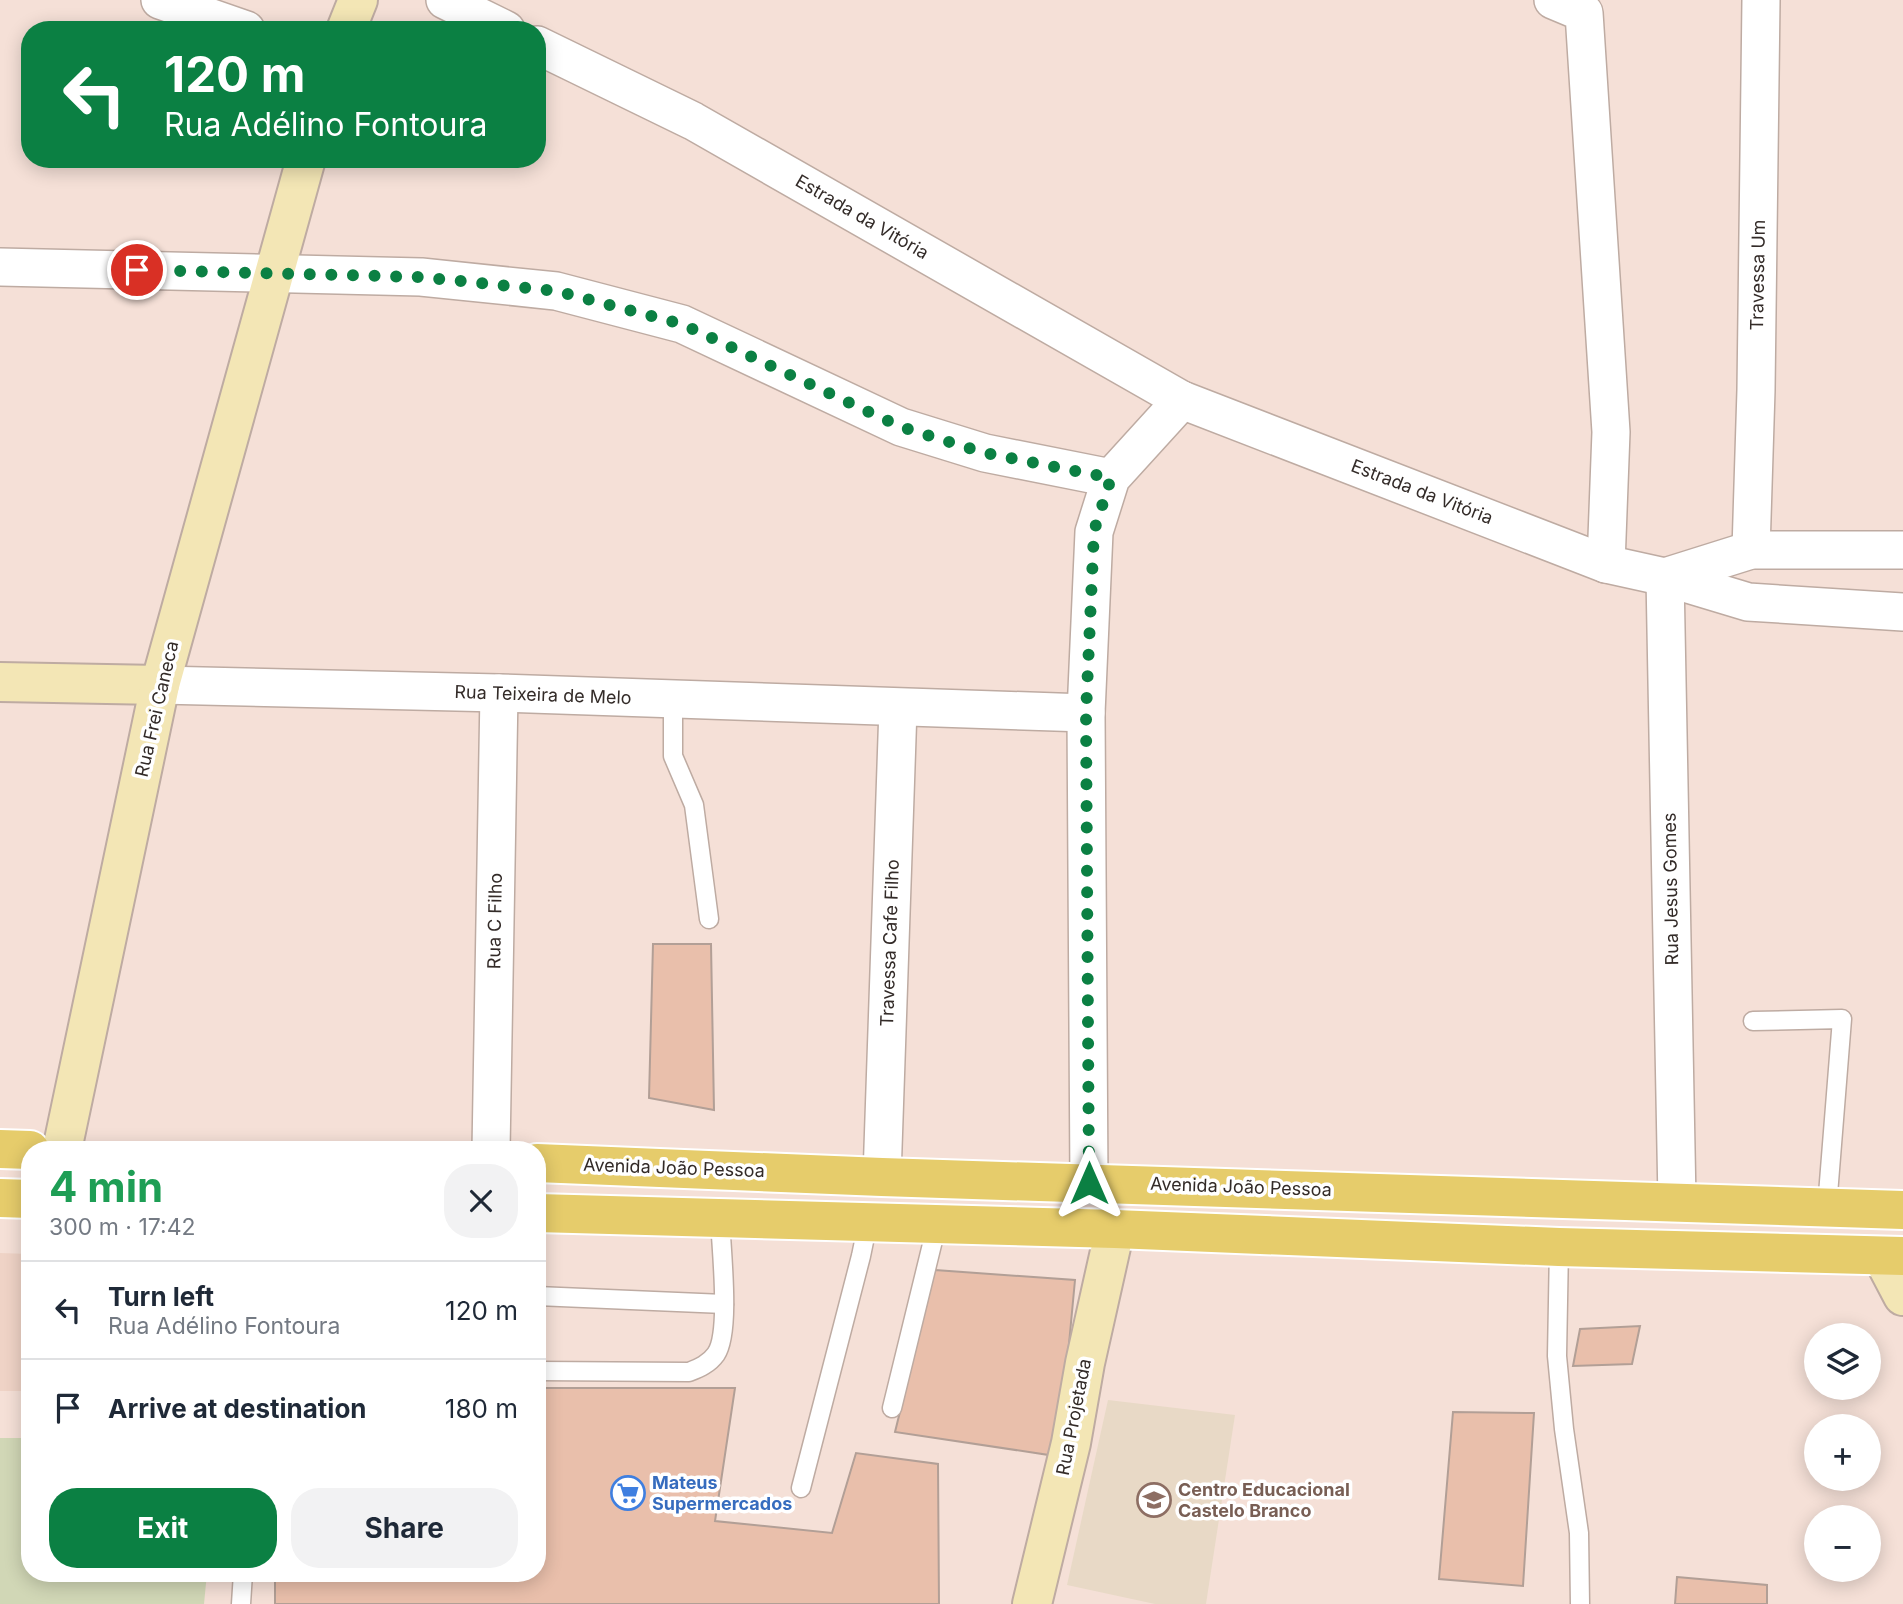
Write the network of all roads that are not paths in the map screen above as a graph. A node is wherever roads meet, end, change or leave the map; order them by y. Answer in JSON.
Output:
{"nodes":[{"id":1,"x":160,"y":0,"type":"edge"},
{"id":2,"x":358,"y":0,"type":"edge"},
{"id":3,"x":445,"y":0,"type":"edge"},
{"id":4,"x":1761,"y":0,"type":"edge"},
{"id":5,"x":1573,"y":4,"type":"edge"},
{"id":6,"x":220,"y":21,"type":"edge"},
{"id":7,"x":350,"y":21,"type":"edge"},
{"id":8,"x":488,"y":21,"type":"edge"},
{"id":9,"x":546,"y":49,"type":"edge"},
{"id":10,"x":304,"y":168,"type":"edge"},
{"id":11,"x":0,"y":267,"type":"edge"},
{"id":12,"x":275,"y":273,"type":"junction"},
{"id":13,"x":1182,"y":400,"type":"junction"},
{"id":14,"x":1111,"y":478,"type":"junction"},
{"id":15,"x":1751,"y":550,"type":"junction"},
{"id":16,"x":1903,"y":550,"type":"edge"},
{"id":17,"x":1606,"y":564,"type":"junction"},
{"id":18,"x":1665,"y":578,"type":"junction"},
{"id":19,"x":1903,"y":612,"type":"edge"},
{"id":20,"x":0,"y":682,"type":"edge"},
{"id":21,"x":160,"y":685,"type":"junction"},
{"id":22,"x":499,"y":693,"type":"junction"},
{"id":23,"x":673,"y":700,"type":"junction"},
{"id":24,"x":898,"y":708,"type":"junction"},
{"id":25,"x":1086,"y":713,"type":"junction"},
{"id":26,"x":709,"y":919,"type":"dead end"},
{"id":27,"x":1753,"y":1021,"type":"dead end"},
{"id":28,"x":64,"y":1141,"type":"edge"},
{"id":29,"x":491,"y":1141,"type":"edge"},
{"id":30,"x":0,"y":1149,"type":"edge"},
{"id":31,"x":21,"y":1150,"type":"edge"},
{"id":32,"x":546,"y":1163,"type":"edge"},
{"id":33,"x":882,"y":1177,"type":"junction"},
{"id":34,"x":1089,"y":1183,"type":"junction"},
{"id":35,"x":0,"y":1198,"type":"edge"},
{"id":36,"x":21,"y":1199,"type":"edge"},
{"id":37,"x":1677,"y":1201,"type":"junction"},
{"id":38,"x":1827,"y":1207,"type":"junction"},
{"id":39,"x":1903,"y":1210,"type":"edge"},
{"id":40,"x":546,"y":1213,"type":"edge"},
{"id":41,"x":719,"y":1218,"type":"junction"},
{"id":42,"x":868,"y":1222,"type":"junction"},
{"id":43,"x":937,"y":1224,"type":"junction"},
{"id":44,"x":1115,"y":1229,"type":"junction"},
{"id":45,"x":1559,"y":1247,"type":"junction"},
{"id":46,"x":1896,"y":1260,"type":"edge"},
{"id":47,"x":546,"y":1296,"type":"edge"},
{"id":48,"x":1903,"y":1296,"type":"edge"},
{"id":49,"x":724,"y":1304,"type":"junction"},
{"id":50,"x":546,"y":1371,"type":"edge"},
{"id":51,"x":892,"y":1408,"type":"dead end"},
{"id":52,"x":801,"y":1488,"type":"dead end"},
{"id":53,"x":243,"y":1582,"type":"edge"},
{"id":54,"x":242,"y":1604,"type":"edge"},
{"id":55,"x":1032,"y":1604,"type":"edge"},
{"id":56,"x":1580,"y":1604,"type":"edge"}],
"edges":[{"from":1,"to":6,"type":"street"},
{"from":2,"to":7,"type":"street"},
{"from":3,"to":8,"type":"street"},
{"from":4,"to":15,"type":"street","name":"Travessa Um"},
{"from":5,"to":17,"type":"street"},
{"from":9,"to":13,"type":"street","name":"Estrada da Vitória"},
{"from":10,"to":12,"type":"street","name":"Rua Frei Caneca"},
{"from":11,"to":12,"type":"street"},
{"from":12,"to":14,"type":"street"},
{"from":12,"to":21,"type":"street","name":"Rua Frei Caneca"},
{"from":13,"to":14,"type":"street"},
{"from":13,"to":17,"type":"street","name":"Estrada da Vitória"},
{"from":14,"to":25,"type":"street"},
{"from":15,"to":16,"type":"street"},
{"from":15,"to":18,"type":"street"},
{"from":17,"to":18,"type":"street","name":"Estrada da Vitória"},
{"from":18,"to":19,"type":"street","name":"Estrada da Vitória"},
{"from":18,"to":37,"type":"street","name":"Rua Jesus Gomes"},
{"from":20,"to":21,"type":"street","name":"Rua Teixeira de Melo"},
{"from":21,"to":22,"type":"street","name":"Rua Teixeira de Melo"},
{"from":21,"to":28,"type":"street","name":"Rua Frei Caneca"},
{"from":22,"to":23,"type":"street","name":"Rua Teixeira de Melo"},
{"from":22,"to":29,"type":"street","name":"Rua C Filho"},
{"from":23,"to":24,"type":"street","name":"Rua Teixeira de Melo"},
{"from":23,"to":26,"type":"lane"},
{"from":24,"to":25,"type":"street","name":"Rua Teixeira de Melo"},
{"from":24,"to":33,"type":"street","name":"Travessa Cafe Filho"},
{"from":25,"to":34,"type":"street"},
{"from":27,"to":38,"type":"lane"},
{"from":30,"to":31,"type":"main road"},
{"from":32,"to":33,"type":"main road","name":"Avenida João Pessoa"},
{"from":33,"to":34,"type":"main road","name":"Avenida João Pessoa"},
{"from":34,"to":37,"type":"main road","name":"Avenida João Pessoa"},
{"from":35,"to":36,"type":"main road"},
{"from":37,"to":38,"type":"main road","name":"Avenida João Pessoa"},
{"from":38,"to":39,"type":"main road","name":"Avenida João Pessoa"},
{"from":40,"to":41,"type":"main road"},
{"from":41,"to":42,"type":"main road"},
{"from":41,"to":49,"type":"lane"},
{"from":42,"to":43,"type":"main road"},
{"from":42,"to":52,"type":"lane"},
{"from":43,"to":44,"type":"main road"},
{"from":43,"to":51,"type":"lane"},
{"from":44,"to":45,"type":"main road"},
{"from":44,"to":55,"type":"street","name":"Rua Projetada"},
{"from":45,"to":46,"type":"main road"},
{"from":45,"to":56,"type":"lane"},
{"from":46,"to":48,"type":"street"},
{"from":47,"to":49,"type":"lane"},
{"from":49,"to":50,"type":"lane"},
{"from":53,"to":54,"type":"lane"}]}
